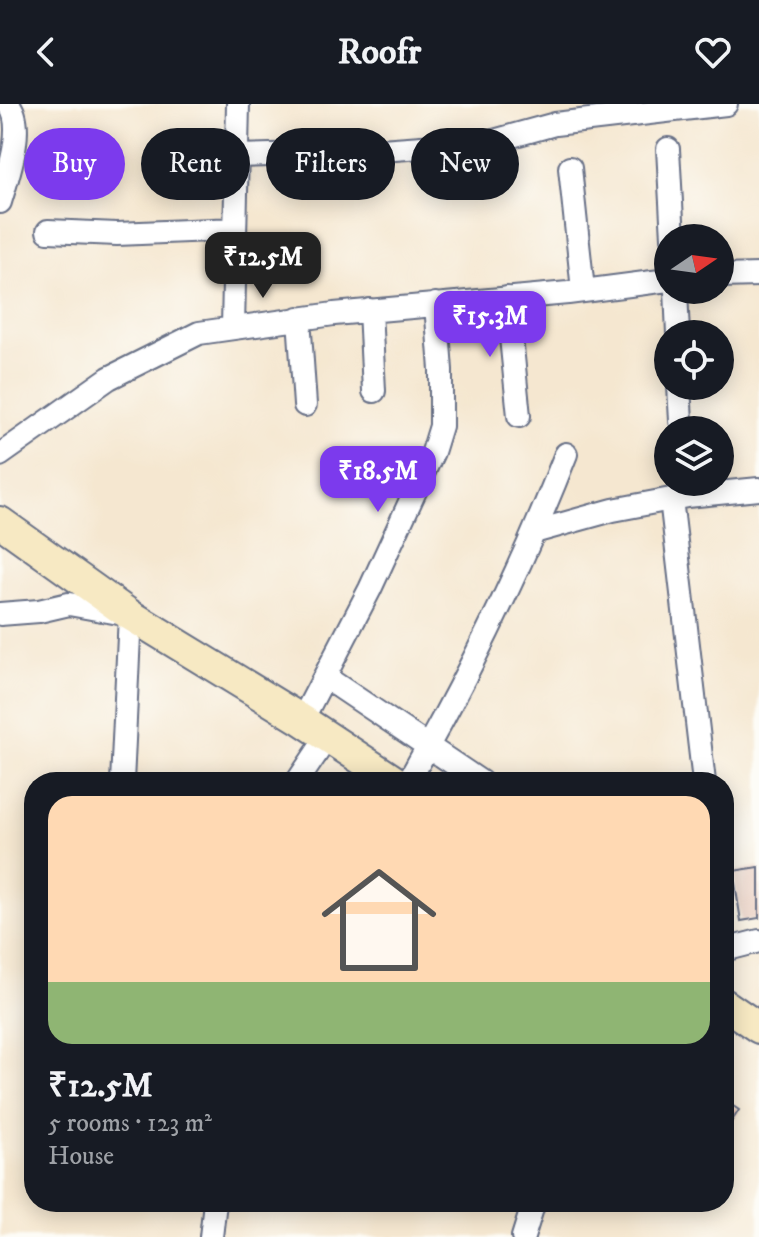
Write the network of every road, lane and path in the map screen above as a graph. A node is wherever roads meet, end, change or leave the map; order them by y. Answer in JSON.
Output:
{"nodes":[{"id":1,"x":8,"y":104,"type":"edge"},
{"id":2,"x":238,"y":104,"type":"edge"},
{"id":3,"x":726,"y":104,"type":"edge"},
{"id":4,"x":237,"y":128,"type":"edge"},
{"id":5,"x":668,"y":149,"type":"dead end"},
{"id":6,"x":250,"y":156,"type":"edge"},
{"id":7,"x":570,"y":168,"type":"dead end"},
{"id":8,"x":235,"y":200,"type":"edge"},
{"id":9,"x":0,"y":202,"type":"edge"},
{"id":10,"x":672,"y":224,"type":"edge"},
{"id":11,"x":235,"y":229,"type":"junction"},
{"id":12,"x":48,"y":231,"type":"dead end"},
{"id":13,"x":759,"y":275,"type":"edge"},
{"id":14,"x":734,"y":276,"type":"edge"},
{"id":15,"x":654,"y":282,"type":"edge"},
{"id":16,"x":583,"y":290,"type":"junction"},
{"id":17,"x":507,"y":298,"type":"junction"},
{"id":18,"x":436,"y":304,"type":"junction"},
{"id":19,"x":370,"y":310,"type":"junction"},
{"id":20,"x":299,"y":318,"type":"junction"},
{"id":21,"x":233,"y":327,"type":"junction"},
{"id":22,"x":374,"y":391,"type":"dead end"},
{"id":23,"x":305,"y":405,"type":"dead end"},
{"id":24,"x":519,"y":416,"type":"dead end"},
{"id":25,"x":566,"y":454,"type":"dead end"},
{"id":26,"x":0,"y":455,"type":"edge"},
{"id":27,"x":759,"y":489,"type":"edge"},
{"id":28,"x":671,"y":499,"type":"junction"},
{"id":29,"x":0,"y":522,"type":"edge"},
{"id":30,"x":534,"y":532,"type":"junction"},
{"id":31,"x":0,"y":614,"type":"edge"},
{"id":32,"x":130,"y":615,"type":"junction"},
{"id":33,"x":325,"y":677,"type":"junction"},
{"id":34,"x":302,"y":720,"type":"junction"},
{"id":35,"x":328,"y":736,"type":"junction"},
{"id":36,"x":428,"y":748,"type":"junction"},
{"id":37,"x":122,"y":772,"type":"edge"},
{"id":38,"x":304,"y":772,"type":"edge"},
{"id":39,"x":381,"y":772,"type":"edge"},
{"id":40,"x":414,"y":772,"type":"edge"},
{"id":41,"x":465,"y":772,"type":"edge"},
{"id":42,"x":703,"y":772,"type":"edge"},
{"id":43,"x":759,"y":941,"type":"edge"},
{"id":44,"x":734,"y":947,"type":"edge"},
{"id":45,"x":734,"y":1011,"type":"edge"},
{"id":46,"x":759,"y":1028,"type":"edge"},
{"id":47,"x":214,"y":1212,"type":"edge"},
{"id":48,"x":531,"y":1212,"type":"edge"},
{"id":49,"x":211,"y":1237,"type":"edge"},
{"id":50,"x":523,"y":1237,"type":"edge"}],
"edges":[{"from":1,"to":9,"type":"street"},
{"from":2,"to":4,"type":"street"},
{"from":3,"to":6,"type":"street"},
{"from":5,"to":10,"type":"street"},
{"from":7,"to":16,"type":"street"},
{"from":8,"to":11,"type":"street"},
{"from":11,"to":12,"type":"street"},
{"from":11,"to":21,"type":"street"},
{"from":13,"to":14,"type":"street"},
{"from":15,"to":16,"type":"street"},
{"from":16,"to":17,"type":"street"},
{"from":17,"to":18,"type":"street"},
{"from":17,"to":24,"type":"street"},
{"from":18,"to":19,"type":"street"},
{"from":18,"to":33,"type":"street"},
{"from":19,"to":20,"type":"street"},
{"from":19,"to":22,"type":"street"},
{"from":20,"to":21,"type":"street"},
{"from":20,"to":23,"type":"street"},
{"from":21,"to":26,"type":"street"},
{"from":25,"to":30,"type":"street"},
{"from":27,"to":28,"type":"street"},
{"from":28,"to":30,"type":"street"},
{"from":28,"to":42,"type":"street"},
{"from":29,"to":32,"type":"main road"},
{"from":30,"to":36,"type":"street"},
{"from":31,"to":32,"type":"street"},
{"from":32,"to":34,"type":"main road"},
{"from":32,"to":37,"type":"street"},
{"from":33,"to":34,"type":"street"},
{"from":33,"to":36,"type":"street"},
{"from":34,"to":35,"type":"main road"},
{"from":35,"to":38,"type":"street"},
{"from":35,"to":39,"type":"main road"},
{"from":36,"to":40,"type":"street"},
{"from":36,"to":41,"type":"street"},
{"from":43,"to":44,"type":"street"},
{"from":45,"to":46,"type":"main road"},
{"from":47,"to":49,"type":"street"},
{"from":48,"to":50,"type":"street"}]}
